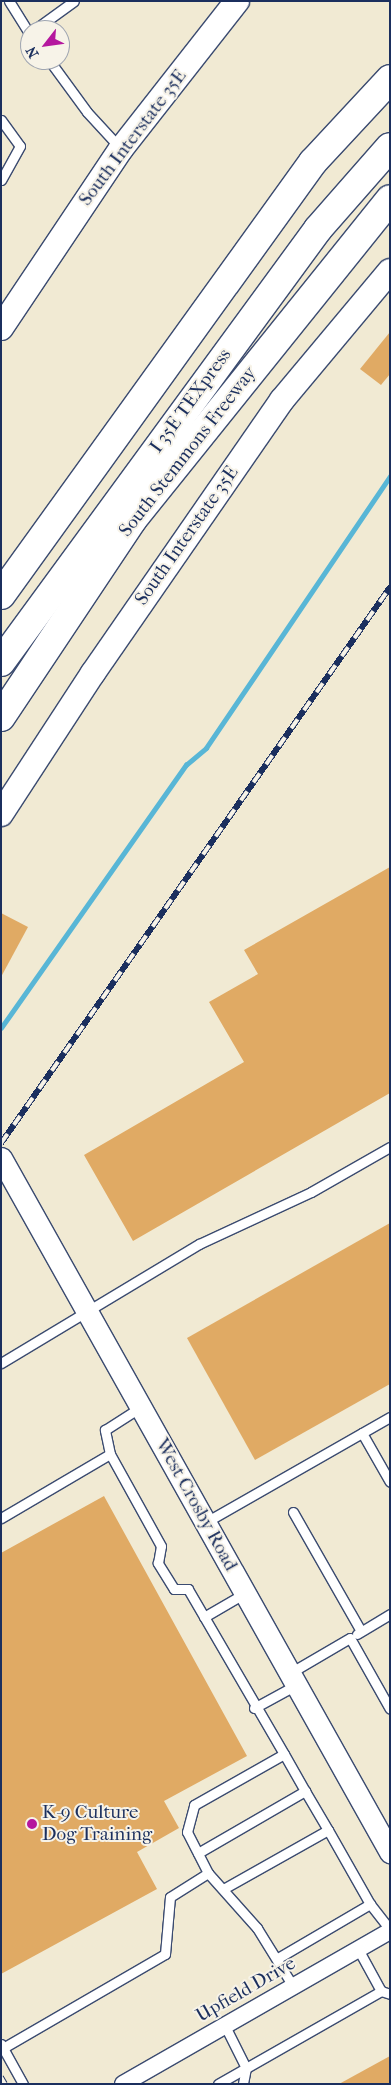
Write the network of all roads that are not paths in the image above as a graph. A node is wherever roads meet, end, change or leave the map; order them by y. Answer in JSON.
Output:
{"nodes":[{"id":1,"x":74,"y":1,"type":"edge"},
{"id":2,"x":237,"y":1,"type":"edge"},
{"id":3,"x":6,"y":5,"type":"edge"},
{"id":4,"x":48,"y":20,"type":"edge"},
{"id":5,"x":20,"y":21,"type":"edge"},
{"id":6,"x":57,"y":70,"type":"edge"},
{"id":7,"x":390,"y":79,"type":"edge"},
{"id":8,"x":1,"y":120,"type":"edge"},
{"id":9,"x":390,"y":147,"type":"edge"},
{"id":10,"x":121,"y":149,"type":"junction"},
{"id":11,"x":1,"y":180,"type":"edge"},
{"id":12,"x":390,"y":199,"type":"edge"},
{"id":13,"x":390,"y":271,"type":"edge"},
{"id":14,"x":1,"y":328,"type":"edge"},
{"id":15,"x":1,"y":595,"type":"edge"},
{"id":16,"x":1,"y":662,"type":"edge"},
{"id":17,"x":1,"y":716,"type":"edge"},
{"id":18,"x":1,"y":814,"type":"edge"},
{"id":19,"x":390,"y":1147,"type":"edge"},
{"id":20,"x":1,"y":1158,"type":"edge"},
{"id":21,"x":86,"y":1309,"type":"junction"},
{"id":22,"x":1,"y":1362,"type":"edge"},
{"id":23,"x":141,"y":1407,"type":"junction"},
{"id":24,"x":390,"y":1417,"type":"edge"},
{"id":25,"x":362,"y":1433,"type":"junction"},
{"id":26,"x":110,"y":1454,"type":"junction"},
{"id":27,"x":390,"y":1482,"type":"edge"},
{"id":28,"x":292,"y":1512,"type":"dead end"},
{"id":29,"x":1,"y":1518,"type":"edge"},
{"id":30,"x":206,"y":1522,"type":"junction"},
{"id":31,"x":245,"y":1593,"type":"junction"},
{"id":32,"x":390,"y":1614,"type":"edge"},
{"id":33,"x":204,"y":1617,"type":"junction"},
{"id":34,"x":362,"y":1631,"type":"junction"},
{"id":35,"x":350,"y":1638,"type":"junction"},
{"id":36,"x":293,"y":1679,"type":"junction"},
{"id":37,"x":254,"y":1708,"type":"junction"},
{"id":38,"x":390,"y":1709,"type":"edge"},
{"id":39,"x":284,"y":1754,"type":"junction"},
{"id":40,"x":305,"y":1791,"type":"junction"},
{"id":41,"x":328,"y":1830,"type":"junction"},
{"id":42,"x":390,"y":1852,"type":"edge"},
{"id":43,"x":198,"y":1853,"type":"junction"},
{"id":44,"x":208,"y":1874,"type":"junction"},
{"id":45,"x":225,"y":1888,"type":"junction"},
{"id":46,"x":370,"y":1904,"type":"junction"},
{"id":47,"x":390,"y":1930,"type":"edge"},
{"id":48,"x":358,"y":1949,"type":"junction"},
{"id":49,"x":278,"y":1958,"type":"junction"},
{"id":50,"x":293,"y":1986,"type":"junction"},
{"id":51,"x":385,"y":1993,"type":"edge"},
{"id":52,"x":224,"y":2026,"type":"junction"},
{"id":53,"x":2,"y":2046,"type":"edge"},
{"id":54,"x":246,"y":2068,"type":"junction"},
{"id":55,"x":24,"y":2084,"type":"edge"},
{"id":56,"x":123,"y":2084,"type":"edge"},
{"id":57,"x":218,"y":2084,"type":"edge"},
{"id":58,"x":244,"y":2084,"type":"edge"}],
"edges":[{"from":1,"to":4,"type":"lane"},
{"from":2,"to":10,"type":"main road","name":"South Interstate 35E"},
{"from":3,"to":5,"type":"lane"},
{"from":6,"to":10,"type":"lane"},
{"from":7,"to":15,"type":"highway"},
{"from":8,"to":11,"type":"lane"},
{"from":9,"to":16,"type":"highway","name":"I 35E TEXpress"},
{"from":10,"to":14,"type":"main road","name":"South Interstate 35E"},
{"from":12,"to":17,"type":"highway","name":"South Stemmons Freeway"},
{"from":13,"to":18,"type":"main road","name":"South Interstate 35E"},
{"from":19,"to":21,"type":"lane"},
{"from":20,"to":21,"type":"street","name":"West Crosby Road"},
{"from":21,"to":22,"type":"lane"},
{"from":21,"to":23,"type":"street","name":"West Crosby Road"},
{"from":23,"to":26,"type":"lane"},
{"from":23,"to":30,"type":"street","name":"West Crosby Road"},
{"from":24,"to":25,"type":"lane"},
{"from":25,"to":27,"type":"lane"},
{"from":25,"to":30,"type":"lane"},
{"from":26,"to":29,"type":"lane"},
{"from":26,"to":33,"type":"lane"},
{"from":28,"to":34,"type":"lane"},
{"from":30,"to":31,"type":"street","name":"West Crosby Road"},
{"from":31,"to":33,"type":"lane"},
{"from":31,"to":36,"type":"street","name":"West Crosby Road"},
{"from":32,"to":34,"type":"lane"},
{"from":33,"to":37,"type":"lane"},
{"from":34,"to":35,"type":"lane"},
{"from":35,"to":36,"type":"lane"},
{"from":35,"to":38,"type":"lane"},
{"from":36,"to":37,"type":"lane"},
{"from":36,"to":42,"type":"street","name":"West Crosby Road"},
{"from":37,"to":39,"type":"lane"},
{"from":39,"to":40,"type":"lane"},
{"from":39,"to":43,"type":"lane"},
{"from":40,"to":41,"type":"lane"},
{"from":40,"to":43,"type":"lane"},
{"from":41,"to":45,"type":"lane"},
{"from":41,"to":46,"type":"lane"},
{"from":43,"to":44,"type":"lane"},
{"from":44,"to":45,"type":"lane"},
{"from":44,"to":53,"type":"lane"},
{"from":45,"to":49,"type":"lane"},
{"from":46,"to":47,"type":"lane"},
{"from":46,"to":49,"type":"lane"},
{"from":47,"to":48,"type":"street","name":"Upfield Drive"},
{"from":48,"to":50,"type":"street","name":"Upfield Drive"},
{"from":48,"to":51,"type":"lane"},
{"from":49,"to":50,"type":"lane"},
{"from":50,"to":52,"type":"street","name":"Upfield Drive"},
{"from":51,"to":54,"type":"lane"},
{"from":52,"to":54,"type":"lane"},
{"from":52,"to":56,"type":"street","name":"Upfield Drive"},
{"from":53,"to":55,"type":"lane"},
{"from":54,"to":57,"type":"lane"},
{"from":54,"to":58,"type":"lane"}]}
